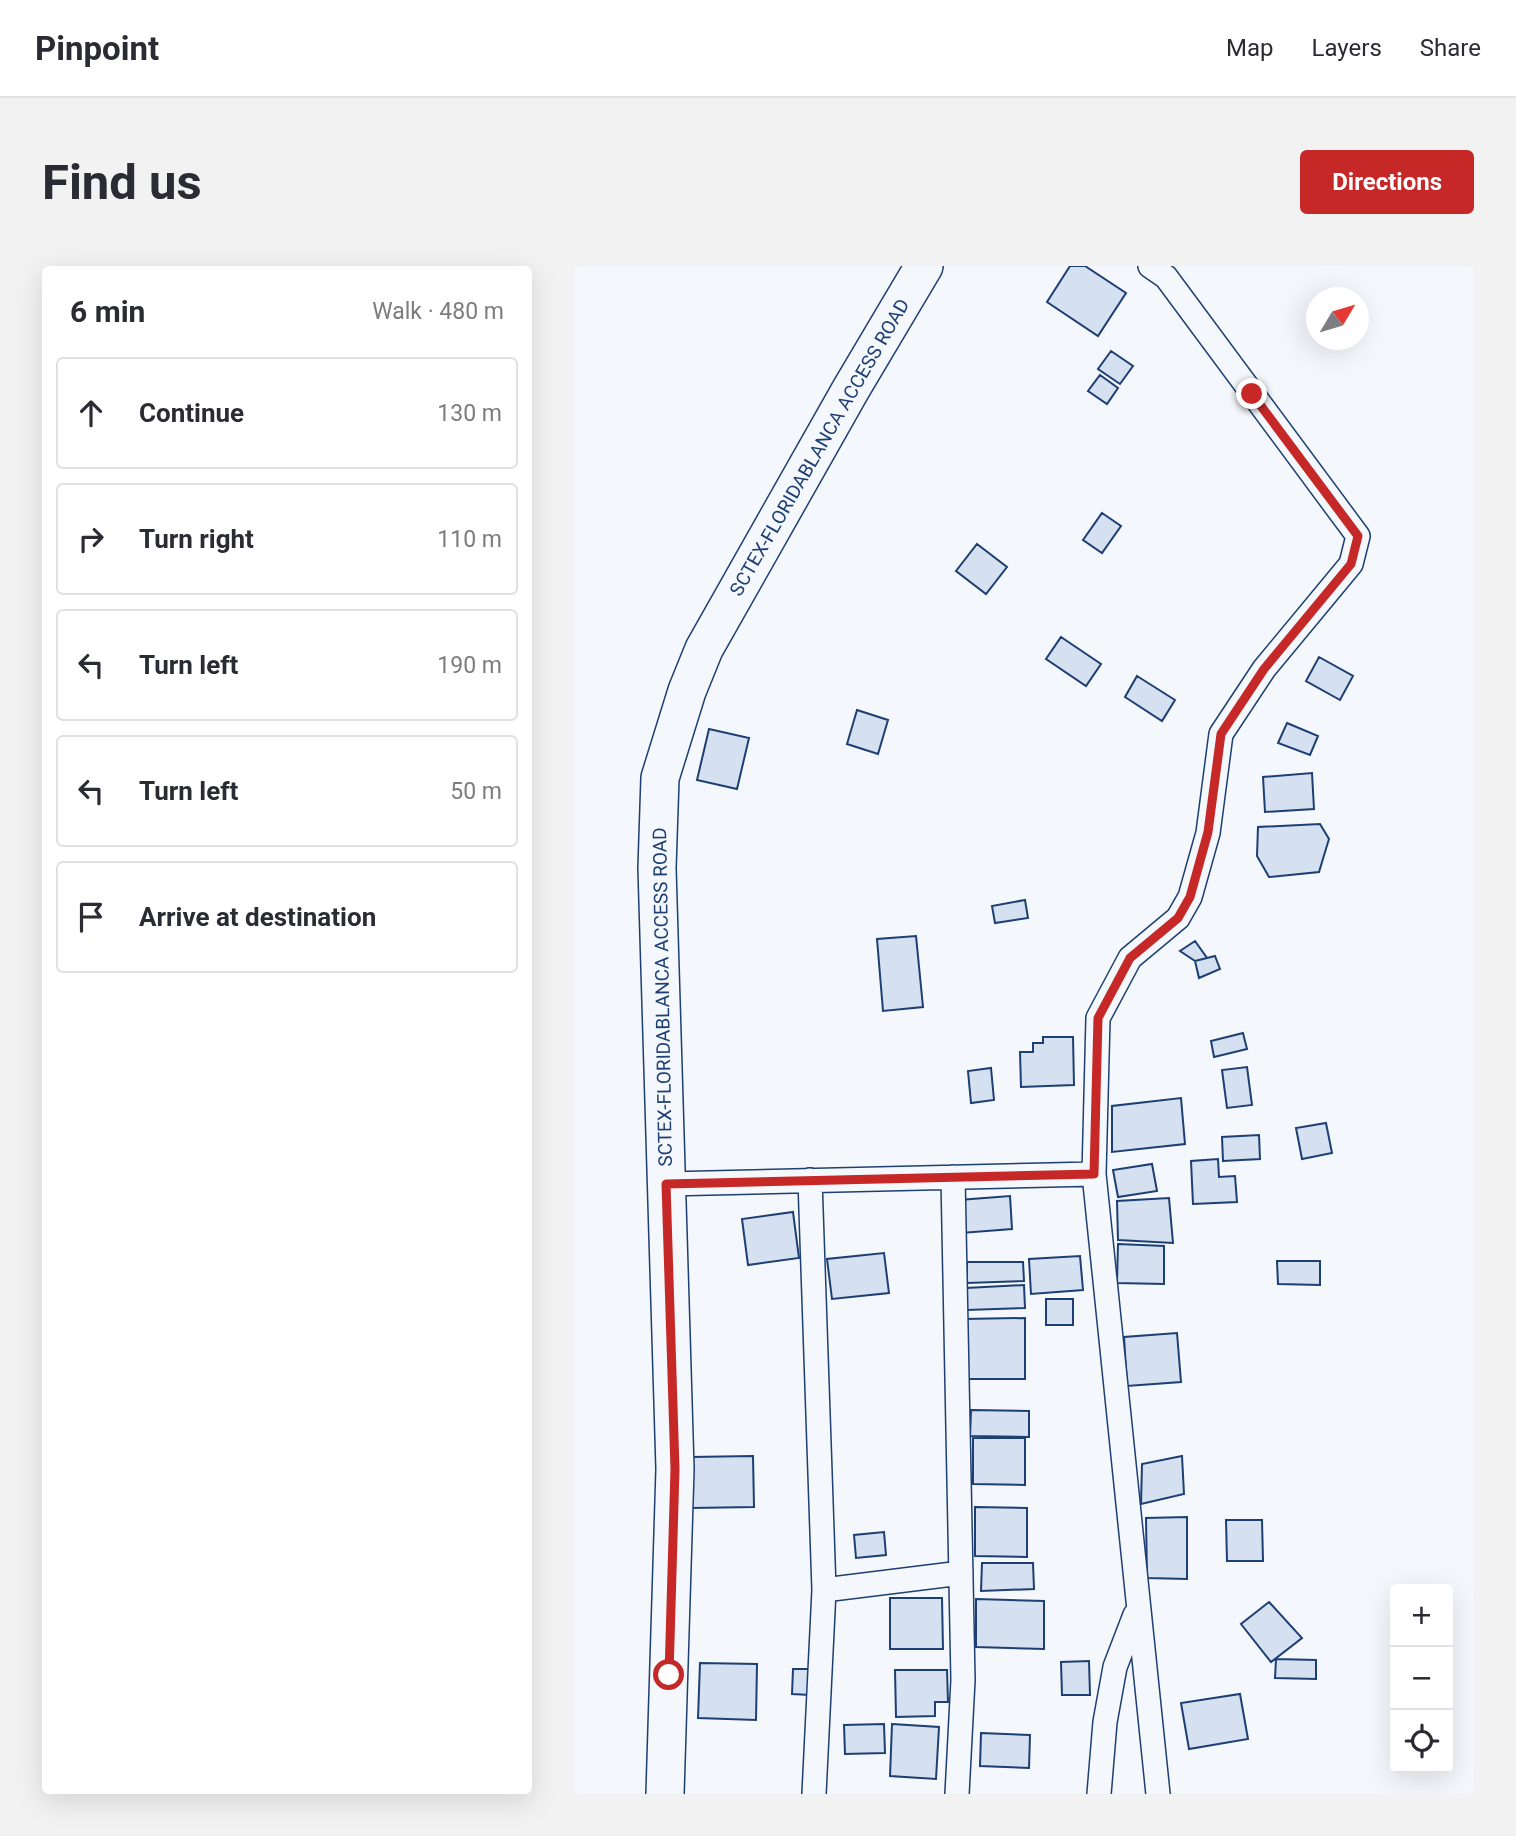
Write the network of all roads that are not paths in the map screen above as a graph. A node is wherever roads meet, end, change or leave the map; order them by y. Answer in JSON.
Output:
{"nodes":[{"id":1,"x":924,"y":266,"type":"edge"},
{"id":2,"x":1150,"y":266,"type":"edge"},
{"id":3,"x":1094,"y":1174,"type":"junction"},
{"id":4,"x":953,"y":1177,"type":"junction"},
{"id":5,"x":810,"y":1180,"type":"junction"},
{"id":6,"x":666,"y":1184,"type":"junction"},
{"id":7,"x":961,"y":1573,"type":"junction"},
{"id":8,"x":824,"y":1590,"type":"junction"},
{"id":9,"x":1138,"y":1609,"type":"junction"},
{"id":10,"x":665,"y":1794,"type":"edge"},
{"id":11,"x":814,"y":1794,"type":"edge"},
{"id":12,"x":957,"y":1794,"type":"edge"},
{"id":13,"x":1099,"y":1794,"type":"edge"},
{"id":14,"x":1158,"y":1794,"type":"edge"}],
"edges":[{"from":1,"to":6,"type":"main road","name":"SCTEX-FLORIDABLANCA ACCESS ROAD"},
{"from":2,"to":3,"type":"street"},
{"from":3,"to":4,"type":"street"},
{"from":3,"to":9,"type":"street"},
{"from":4,"to":5,"type":"street"},
{"from":4,"to":7,"type":"street"},
{"from":5,"to":6,"type":"street"},
{"from":5,"to":8,"type":"street"},
{"from":6,"to":10,"type":"main road","name":"SCTEX-FLORIDABLANCA ACCESS ROAD"},
{"from":7,"to":8,"type":"street"},
{"from":7,"to":12,"type":"street"},
{"from":8,"to":11,"type":"street"},
{"from":9,"to":13,"type":"street"},
{"from":9,"to":14,"type":"street"}]}
